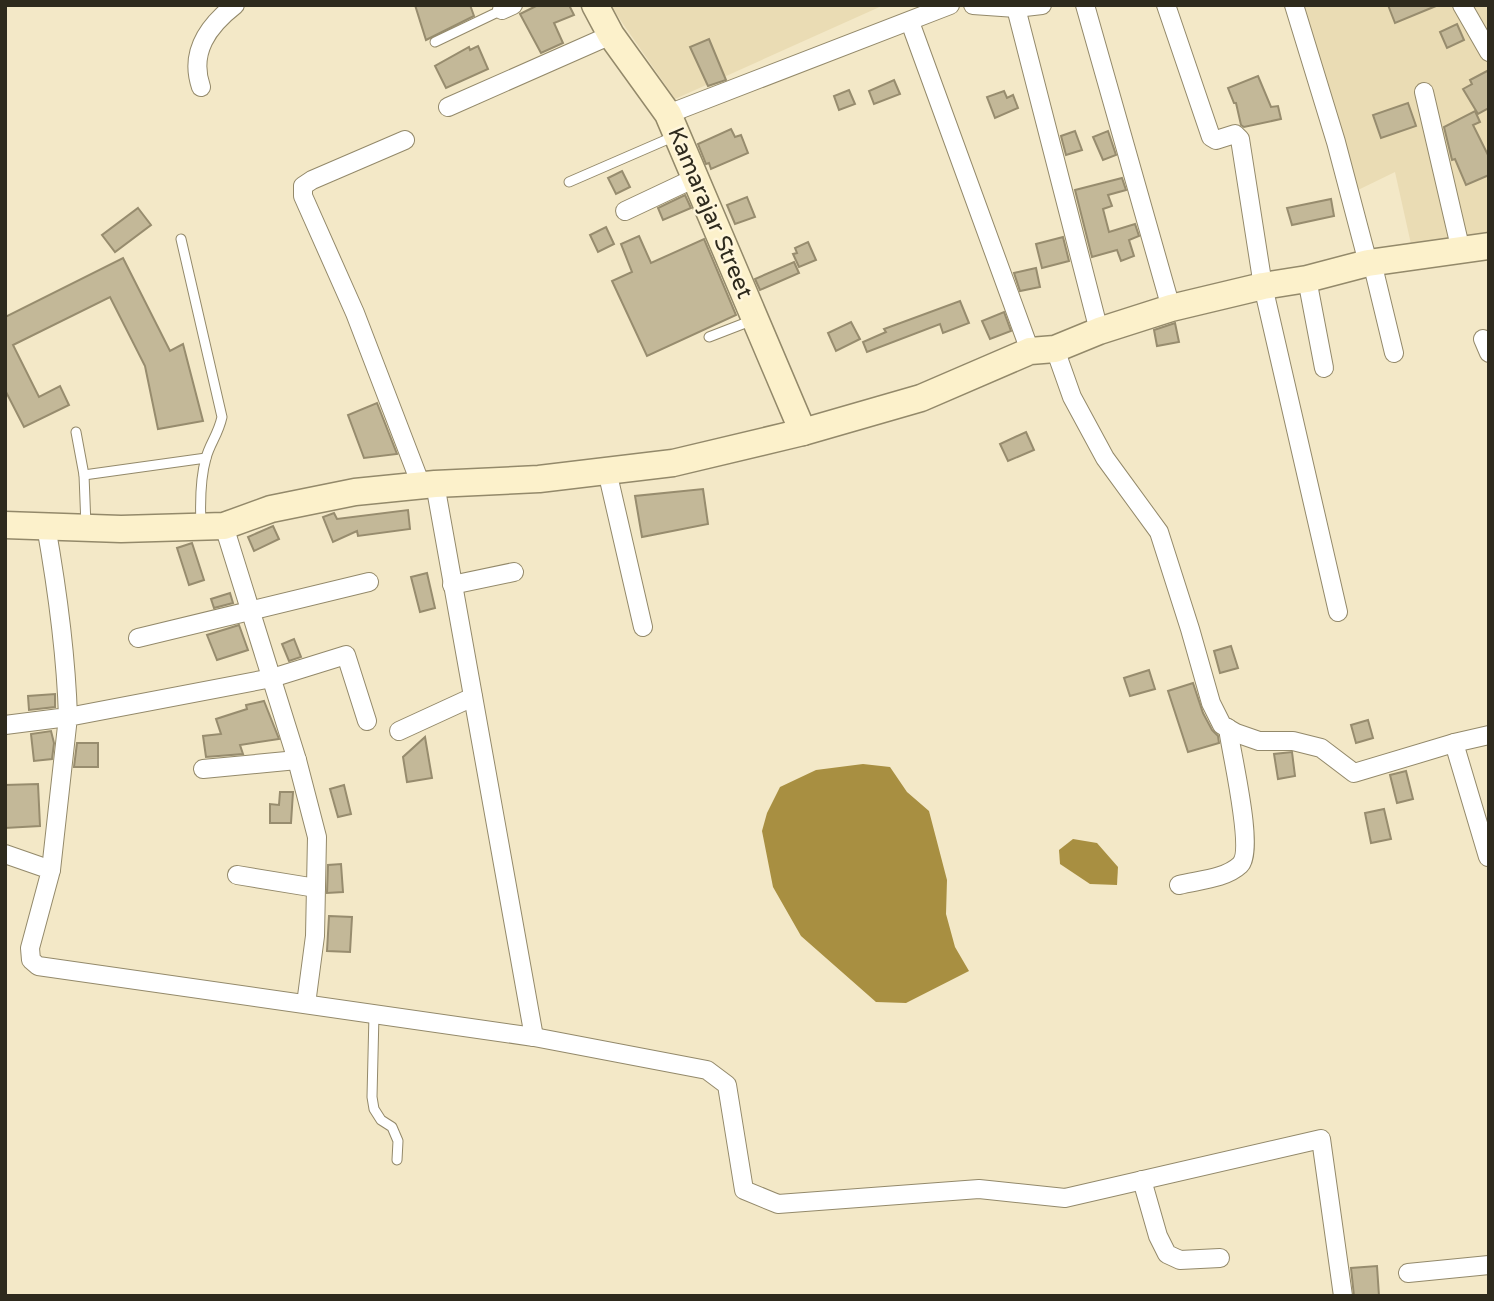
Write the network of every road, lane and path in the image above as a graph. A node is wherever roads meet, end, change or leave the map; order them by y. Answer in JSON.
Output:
{"nodes":[{"id":1,"x":235,"y":5,"type":"edge"},
{"id":2,"x":595,"y":5,"type":"edge"},
{"id":3,"x":950,"y":5,"type":"edge"},
{"id":4,"x":973,"y":5,"type":"edge"},
{"id":5,"x":1042,"y":5,"type":"edge"},
{"id":6,"x":1085,"y":5,"type":"edge"},
{"id":7,"x":1166,"y":5,"type":"edge"},
{"id":8,"x":1294,"y":5,"type":"edge"},
{"id":9,"x":1462,"y":5,"type":"edge"},
{"id":10,"x":1009,"y":7,"type":"edge"},
{"id":11,"x":507,"y":8,"type":"edge"},
{"id":12,"x":910,"y":22,"type":"junction"},
{"id":13,"x":611,"y":35,"type":"junction"},
{"id":14,"x":435,"y":42,"type":"dead end"},
{"id":15,"x":1489,"y":52,"type":"edge"},
{"id":16,"x":201,"y":87,"type":"dead end"},
{"id":17,"x":1424,"y":92,"type":"dead end"},
{"id":18,"x":448,"y":107,"type":"dead end"},
{"id":19,"x":672,"y":125,"type":"junction"},
{"id":20,"x":405,"y":140,"type":"dead end"},
{"id":21,"x":695,"y":178,"type":"junction"},
{"id":22,"x":569,"y":182,"type":"dead end"},
{"id":23,"x":625,"y":211,"type":"dead end"},
{"id":24,"x":181,"y":239,"type":"dead end"},
{"id":25,"x":1489,"y":246,"type":"edge"},
{"id":26,"x":1461,"y":251,"type":"junction"},
{"id":27,"x":1370,"y":263,"type":"junction"},
{"id":28,"x":1307,"y":279,"type":"junction"},
{"id":29,"x":1263,"y":286,"type":"junction"},
{"id":30,"x":1171,"y":308,"type":"junction"},
{"id":31,"x":755,"y":319,"type":"junction"},
{"id":32,"x":1099,"y":331,"type":"junction"},
{"id":33,"x":709,"y":337,"type":"dead end"},
{"id":34,"x":1043,"y":350,"type":"junction"},
{"id":35,"x":1394,"y":353,"type":"dead end"},
{"id":36,"x":1324,"y":368,"type":"dead end"},
{"id":37,"x":76,"y":432,"type":"dead end"},
{"id":38,"x":803,"y":432,"type":"junction"},
{"id":39,"x":206,"y":458,"type":"junction"},
{"id":40,"x":607,"y":471,"type":"junction"},
{"id":41,"x":84,"y":475,"type":"junction"},
{"id":42,"x":428,"y":484,"type":"junction"},
{"id":43,"x":5,"y":525,"type":"edge"},
{"id":44,"x":46,"y":526,"type":"junction"},
{"id":45,"x":213,"y":526,"type":"junction"},
{"id":46,"x":86,"y":528,"type":"junction"},
{"id":47,"x":514,"y":572,"type":"dead end"},
{"id":48,"x":369,"y":582,"type":"dead end"},
{"id":49,"x":452,"y":585,"type":"junction"},
{"id":50,"x":250,"y":610,"type":"junction"},
{"id":51,"x":1338,"y":612,"type":"dead end"},
{"id":52,"x":643,"y":627,"type":"dead end"},
{"id":53,"x":138,"y":638,"type":"dead end"},
{"id":54,"x":272,"y":678,"type":"junction"},
{"id":55,"x":472,"y":697,"type":"junction"},
{"id":56,"x":68,"y":717,"type":"junction"},
{"id":57,"x":367,"y":722,"type":"dead end"},
{"id":58,"x":5,"y":725,"type":"edge"},
{"id":59,"x":1228,"y":728,"type":"junction"},
{"id":60,"x":399,"y":731,"type":"dead end"},
{"id":61,"x":1489,"y":735,"type":"edge"},
{"id":62,"x":1454,"y":743,"type":"junction"},
{"id":63,"x":297,"y":761,"type":"junction"},
{"id":64,"x":203,"y":769,"type":"dead end"},
{"id":65,"x":5,"y":854,"type":"edge"},
{"id":66,"x":1488,"y":857,"type":"edge"},
{"id":67,"x":51,"y":870,"type":"junction"},
{"id":68,"x":237,"y":874,"type":"dead end"},
{"id":69,"x":1179,"y":885,"type":"dead end"},
{"id":70,"x":316,"y":888,"type":"junction"},
{"id":71,"x":306,"y":1004,"type":"junction"},
{"id":72,"x":374,"y":1014,"type":"junction"},
{"id":73,"x":534,"y":1037,"type":"junction"},
{"id":74,"x":397,"y":1160,"type":"dead end"},
{"id":75,"x":1142,"y":1180,"type":"junction"},
{"id":76,"x":1220,"y":1258,"type":"dead end"},
{"id":77,"x":1489,"y":1265,"type":"edge"},
{"id":78,"x":1408,"y":1273,"type":"dead end"},
{"id":79,"x":1343,"y":1296,"type":"edge"}],
"edges":[{"from":1,"to":16,"type":"street"},
{"from":2,"to":13,"type":"street","name":"Kamarajar Street"},
{"from":3,"to":12,"type":"street"},
{"from":4,"to":10,"type":"street"},
{"from":5,"to":10,"type":"street"},
{"from":6,"to":30,"type":"street"},
{"from":7,"to":29,"type":"street"},
{"from":8,"to":27,"type":"street"},
{"from":9,"to":15,"type":"street"},
{"from":10,"to":32,"type":"street"},
{"from":11,"to":14,"type":"lane"},
{"from":12,"to":19,"type":"street"},
{"from":12,"to":34,"type":"street"},
{"from":13,"to":18,"type":"street"},
{"from":13,"to":19,"type":"street","name":"Kamarajar Street"},
{"from":17,"to":26,"type":"street"},
{"from":19,"to":21,"type":"street","name":"Kamarajar Street"},
{"from":19,"to":22,"type":"lane"},
{"from":20,"to":42,"type":"street"},
{"from":21,"to":23,"type":"street"},
{"from":21,"to":31,"type":"street","name":"Kamarajar Street"},
{"from":24,"to":39,"type":"lane"},
{"from":25,"to":26,"type":"street"},
{"from":26,"to":27,"type":"street"},
{"from":27,"to":28,"type":"street"},
{"from":27,"to":35,"type":"street"},
{"from":28,"to":29,"type":"street"},
{"from":28,"to":36,"type":"street"},
{"from":29,"to":30,"type":"street"},
{"from":29,"to":51,"type":"street"},
{"from":30,"to":32,"type":"street"},
{"from":31,"to":33,"type":"lane"},
{"from":31,"to":38,"type":"street","name":"Kamarajar Street"},
{"from":32,"to":34,"type":"street"},
{"from":34,"to":38,"type":"street"},
{"from":34,"to":59,"type":"street"},
{"from":37,"to":41,"type":"lane"},
{"from":38,"to":40,"type":"street"},
{"from":39,"to":41,"type":"lane"},
{"from":39,"to":45,"type":"lane"},
{"from":40,"to":42,"type":"street"},
{"from":40,"to":52,"type":"street"},
{"from":41,"to":46,"type":"lane"},
{"from":42,"to":45,"type":"street"},
{"from":42,"to":49,"type":"street"},
{"from":43,"to":44,"type":"street"},
{"from":44,"to":46,"type":"street"},
{"from":44,"to":56,"type":"street"},
{"from":45,"to":46,"type":"street"},
{"from":45,"to":50,"type":"street"},
{"from":47,"to":49,"type":"street"},
{"from":48,"to":50,"type":"street"},
{"from":49,"to":55,"type":"street"},
{"from":50,"to":53,"type":"street"},
{"from":50,"to":54,"type":"street"},
{"from":54,"to":56,"type":"street"},
{"from":54,"to":57,"type":"street"},
{"from":54,"to":63,"type":"street"},
{"from":55,"to":60,"type":"street"},
{"from":55,"to":73,"type":"street"},
{"from":56,"to":58,"type":"street"},
{"from":56,"to":67,"type":"street"},
{"from":59,"to":62,"type":"street"},
{"from":59,"to":69,"type":"street"},
{"from":61,"to":62,"type":"street"},
{"from":62,"to":66,"type":"street"},
{"from":63,"to":64,"type":"street"},
{"from":63,"to":70,"type":"street"},
{"from":65,"to":67,"type":"street"},
{"from":67,"to":71,"type":"street"},
{"from":68,"to":70,"type":"street"},
{"from":70,"to":71,"type":"street"},
{"from":71,"to":72,"type":"street"},
{"from":72,"to":73,"type":"street"},
{"from":72,"to":74,"type":"lane"},
{"from":73,"to":75,"type":"street"},
{"from":75,"to":76,"type":"street"},
{"from":75,"to":79,"type":"street"},
{"from":77,"to":78,"type":"street"}]}
